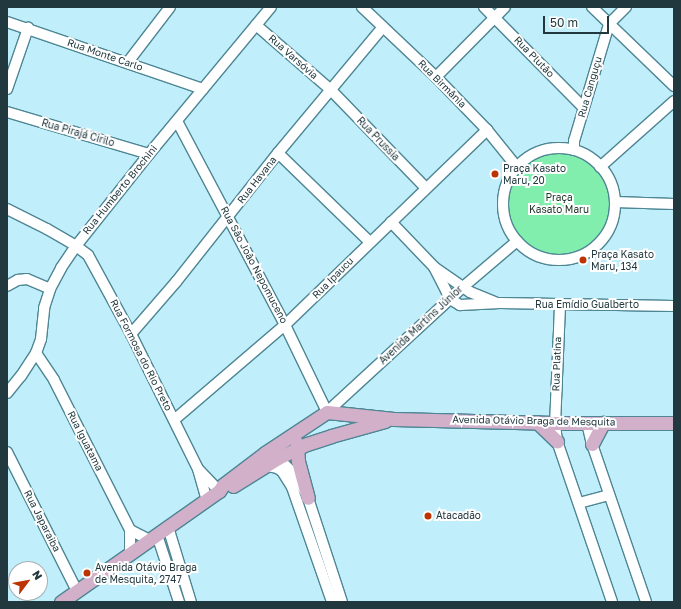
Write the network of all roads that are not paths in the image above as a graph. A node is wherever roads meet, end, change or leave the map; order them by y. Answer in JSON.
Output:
{"nodes":[{"id":1,"x":170,"y":7,"type":"edge"},
{"id":2,"x":271,"y":7,"type":"edge"},
{"id":3,"x":362,"y":7,"type":"edge"},
{"id":4,"x":484,"y":7,"type":"edge"},
{"id":5,"x":505,"y":7,"type":"edge"},
{"id":6,"x":592,"y":7,"type":"edge"},
{"id":7,"x":626,"y":7,"type":"edge"},
{"id":8,"x":495,"y":17,"type":"junction"},
{"id":9,"x":7,"y":22,"type":"edge"},
{"id":10,"x":609,"y":24,"type":"junction"},
{"id":11,"x":256,"y":25,"type":"junction"},
{"id":12,"x":383,"y":27,"type":"junction"},
{"id":13,"x":28,"y":28,"type":"junction"},
{"id":14,"x":128,"y":62,"type":"junction"},
{"id":15,"x":436,"y":77,"type":"junction"},
{"id":16,"x":674,"y":86,"type":"edge"},
{"id":17,"x":7,"y":89,"type":"edge"},
{"id":18,"x":203,"y":89,"type":"junction"},
{"id":19,"x":330,"y":89,"type":"junction"},
{"id":20,"x":674,"y":101,"type":"edge"},
{"id":21,"x":584,"y":108,"type":"junction"},
{"id":22,"x":7,"y":112,"type":"edge"},
{"id":23,"x":177,"y":121,"type":"junction"},
{"id":24,"x":486,"y":130,"type":"junction"},
{"id":25,"x":574,"y":150,"type":"junction"},
{"id":26,"x":278,"y":153,"type":"junction"},
{"id":27,"x":149,"y":154,"type":"junction"},
{"id":28,"x":600,"y":166,"type":"junction"},
{"id":29,"x":517,"y":167,"type":"junction"},
{"id":30,"x":426,"y":188,"type":"junction"},
{"id":31,"x":615,"y":202,"type":"junction"},
{"id":32,"x":674,"y":204,"type":"edge"},
{"id":33,"x":7,"y":209,"type":"edge"},
{"id":34,"x":229,"y":217,"type":"junction"},
{"id":35,"x":391,"y":222,"type":"junction"},
{"id":36,"x":517,"y":241,"type":"junction"},
{"id":37,"x":370,"y":242,"type":"junction"},
{"id":38,"x":76,"y":246,"type":"junction"},
{"id":39,"x":434,"y":268,"type":"junction"},
{"id":40,"x":7,"y":286,"type":"edge"},
{"id":41,"x":463,"y":287,"type":"junction"},
{"id":42,"x":50,"y":289,"type":"junction"},
{"id":43,"x":450,"y":299,"type":"junction"},
{"id":44,"x":500,"y":303,"type":"junction"},
{"id":45,"x":560,"y":306,"type":"junction"},
{"id":46,"x":674,"y":306,"type":"edge"},
{"id":47,"x":285,"y":325,"type":"junction"},
{"id":48,"x":131,"y":334,"type":"junction"},
{"id":49,"x":36,"y":354,"type":"junction"},
{"id":50,"x":7,"y":393,"type":"edge"},
{"id":51,"x":327,"y":412,"type":"junction"},
{"id":52,"x":394,"y":419,"type":"junction"},
{"id":53,"x":174,"y":420,"type":"junction"},
{"id":54,"x":537,"y":422,"type":"junction"},
{"id":55,"x":674,"y":422,"type":"edge"},
{"id":56,"x":555,"y":423,"type":"junction"},
{"id":57,"x":587,"y":423,"type":"junction"},
{"id":58,"x":603,"y":423,"type":"junction"},
{"id":59,"x":557,"y":441,"type":"junction"},
{"id":60,"x":592,"y":444,"type":"junction"},
{"id":61,"x":297,"y":446,"type":"junction"},
{"id":62,"x":7,"y":452,"type":"edge"},
{"id":63,"x":278,"y":458,"type":"junction"},
{"id":64,"x":266,"y":459,"type":"junction"},
{"id":65,"x":198,"y":469,"type":"junction"},
{"id":66,"x":219,"y":491,"type":"junction"},
{"id":67,"x":609,"y":495,"type":"junction"},
{"id":68,"x":308,"y":498,"type":"junction"},
{"id":69,"x":207,"y":500,"type":"junction"},
{"id":70,"x":579,"y":503,"type":"junction"},
{"id":71,"x":168,"y":527,"type":"junction"},
{"id":72,"x":130,"y":530,"type":"junction"},
{"id":73,"x":154,"y":537,"type":"junction"},
{"id":74,"x":130,"y":554,"type":"junction"},
{"id":75,"x":77,"y":591,"type":"junction"},
{"id":76,"x":61,"y":602,"type":"edge"},
{"id":77,"x":179,"y":602,"type":"edge"},
{"id":78,"x":191,"y":602,"type":"edge"},
{"id":79,"x":332,"y":602,"type":"edge"},
{"id":80,"x":342,"y":602,"type":"edge"},
{"id":81,"x":612,"y":602,"type":"edge"},
{"id":82,"x":646,"y":602,"type":"edge"}],
"edges":[{"from":1,"to":14,"type":"street"},
{"from":2,"to":11,"type":"street","name":"Rua Humberto Brochini"},
{"from":3,"to":12,"type":"street","name":"Rua Birmânia"},
{"from":4,"to":8,"type":"street","name":"Rua Plutão"},
{"from":5,"to":8,"type":"street"},
{"from":6,"to":10,"type":"street"},
{"from":7,"to":10,"type":"street"},
{"from":8,"to":15,"type":"street"},
{"from":8,"to":21,"type":"street","name":"Rua Plutão"},
{"from":9,"to":13,"type":"street","name":"Rua Monte Carlo"},
{"from":10,"to":16,"type":"street"},
{"from":10,"to":21,"type":"street","name":"Rua Canguçu"},
{"from":11,"to":18,"type":"street","name":"Rua Humberto Brochini"},
{"from":11,"to":19,"type":"street","name":"Rua Varsóvia"},
{"from":12,"to":15,"type":"street","name":"Rua Birmânia"},
{"from":12,"to":19,"type":"street","name":"Rua Havana"},
{"from":13,"to":14,"type":"street","name":"Rua Monte Carlo"},
{"from":13,"to":17,"type":"street"},
{"from":14,"to":18,"type":"street","name":"Rua Monte Carlo"},
{"from":15,"to":24,"type":"street","name":"Rua Birmânia"},
{"from":18,"to":23,"type":"street","name":"Rua Humberto Brochini"},
{"from":19,"to":26,"type":"street","name":"Rua Havana"},
{"from":19,"to":30,"type":"street","name":"Rua Prussia"},
{"from":20,"to":28,"type":"street"},
{"from":21,"to":25,"type":"street","name":"Rua Canguçu"},
{"from":22,"to":27,"type":"street","name":"Rua Pirajá Cirilo"},
{"from":23,"to":27,"type":"street","name":"Rua Humberto Brochini"},
{"from":23,"to":34,"type":"street","name":"Rua São João Nepomuceno"},
{"from":24,"to":29,"type":"street","name":"Rua Birmânia"},
{"from":24,"to":30,"type":"street","name":"Rua Ipaucu"},
{"from":25,"to":28,"type":"street"},
{"from":25,"to":29,"type":"street"},
{"from":26,"to":34,"type":"street","name":"Rua Havana"},
{"from":26,"to":37,"type":"street"},
{"from":27,"to":38,"type":"street","name":"Rua Humberto Brochini"},
{"from":28,"to":31,"type":"street"},
{"from":29,"to":36,"type":"street"},
{"from":30,"to":35,"type":"street","name":"Rua Ipaucu"},
{"from":31,"to":32,"type":"street"},
{"from":31,"to":36,"type":"street"},
{"from":33,"to":38,"type":"street","name":"Rua Formosa do Rio Preto"},
{"from":34,"to":47,"type":"street","name":"Rua São João Nepomuceno"},
{"from":34,"to":48,"type":"street","name":"Rua Havana"},
{"from":35,"to":37,"type":"street","name":"Rua Ipaucu"},
{"from":35,"to":39,"type":"street","name":"Rua Emídio Gualberto"},
{"from":36,"to":41,"type":"street","name":"Avenida Martins Júnior"},
{"from":37,"to":47,"type":"street","name":"Rua Ipaucu"},
{"from":38,"to":42,"type":"street","name":"Rua Humberto Brochini"},
{"from":38,"to":48,"type":"street","name":"Rua Formosa do Rio Preto"},
{"from":39,"to":41,"type":"street","name":"Rua Emídio Gualberto"},
{"from":39,"to":43,"type":"street","name":"Rua Emídio Gualberto"},
{"from":40,"to":42,"type":"street"},
{"from":41,"to":43,"type":"street","name":"Avenida Martins Júnior"},
{"from":41,"to":44,"type":"street","name":"Rua Emídio Gualberto"},
{"from":42,"to":49,"type":"street","name":"Rua Humberto Brochini"},
{"from":43,"to":44,"type":"street","name":"Rua Emídio Gualberto"},
{"from":43,"to":51,"type":"street","name":"Avenida Martins Júnior"},
{"from":44,"to":45,"type":"street","name":"Rua Emídio Gualberto"},
{"from":45,"to":46,"type":"street","name":"Rua Emídio Gualberto"},
{"from":45,"to":56,"type":"street","name":"Rua Platina"},
{"from":47,"to":51,"type":"street","name":"Rua São João Nepomuceno"},
{"from":47,"to":53,"type":"street","name":"Rua Ipaucu"},
{"from":48,"to":53,"type":"street","name":"Rua Formosa do Rio Preto"},
{"from":49,"to":50,"type":"street","name":"Rua Humberto Brochini"},
{"from":49,"to":72,"type":"street","name":"Rua Iguatama"},
{"from":51,"to":52,"type":"main road","name":"Avenida Otávio Braga de Mesquita"},
{"from":51,"to":61,"type":"main road"},
{"from":51,"to":64,"type":"main road"},
{"from":52,"to":54,"type":"main road","name":"Avenida Otávio Braga de Mesquita"},
{"from":52,"to":61,"type":"main road","name":"Avenida Otávio Braga de Mesquita"},
{"from":53,"to":65,"type":"street","name":"Rua Formosa do Rio Preto"},
{"from":54,"to":56,"type":"main road","name":"Avenida Otávio Braga de Mesquita"},
{"from":54,"to":59,"type":"main road"},
{"from":55,"to":58,"type":"main road","name":"Avenida Otávio Braga de Mesquita"},
{"from":56,"to":57,"type":"main road","name":"Avenida Otávio Braga de Mesquita"},
{"from":56,"to":59,"type":"street","name":"Rua Platina"},
{"from":57,"to":58,"type":"main road","name":"Avenida Otávio Braga de Mesquita"},
{"from":57,"to":60,"type":"street"},
{"from":58,"to":60,"type":"main road"},
{"from":59,"to":70,"type":"street","name":"Rua Platina"},
{"from":60,"to":67,"type":"street"},
{"from":61,"to":63,"type":"main road"},
{"from":61,"to":68,"type":"main road"},
{"from":62,"to":75,"type":"street","name":"Rua Japaraiba"},
{"from":63,"to":64,"type":"main road"},
{"from":63,"to":68,"type":"street"},
{"from":64,"to":66,"type":"main road"},
{"from":64,"to":79,"type":"street"},
{"from":65,"to":66,"type":"street","name":"Rua Formosa do Rio Preto"},
{"from":65,"to":69,"type":"street","name":"Rua Formosa do Rio Preto"},
{"from":66,"to":69,"type":"main road"},
{"from":67,"to":70,"type":"street"},
{"from":67,"to":82,"type":"street"},
{"from":68,"to":80,"type":"street"},
{"from":69,"to":71,"type":"main road"},
{"from":70,"to":81,"type":"street","name":"Rua Platina"},
{"from":71,"to":73,"type":"main road"},
{"from":71,"to":78,"type":"street"},
{"from":72,"to":73,"type":"street"},
{"from":72,"to":74,"type":"street","name":"Rua Iguatama"},
{"from":73,"to":74,"type":"main road"},
{"from":73,"to":77,"type":"street"},
{"from":74,"to":75,"type":"main road"},
{"from":75,"to":76,"type":"main road"}]}
